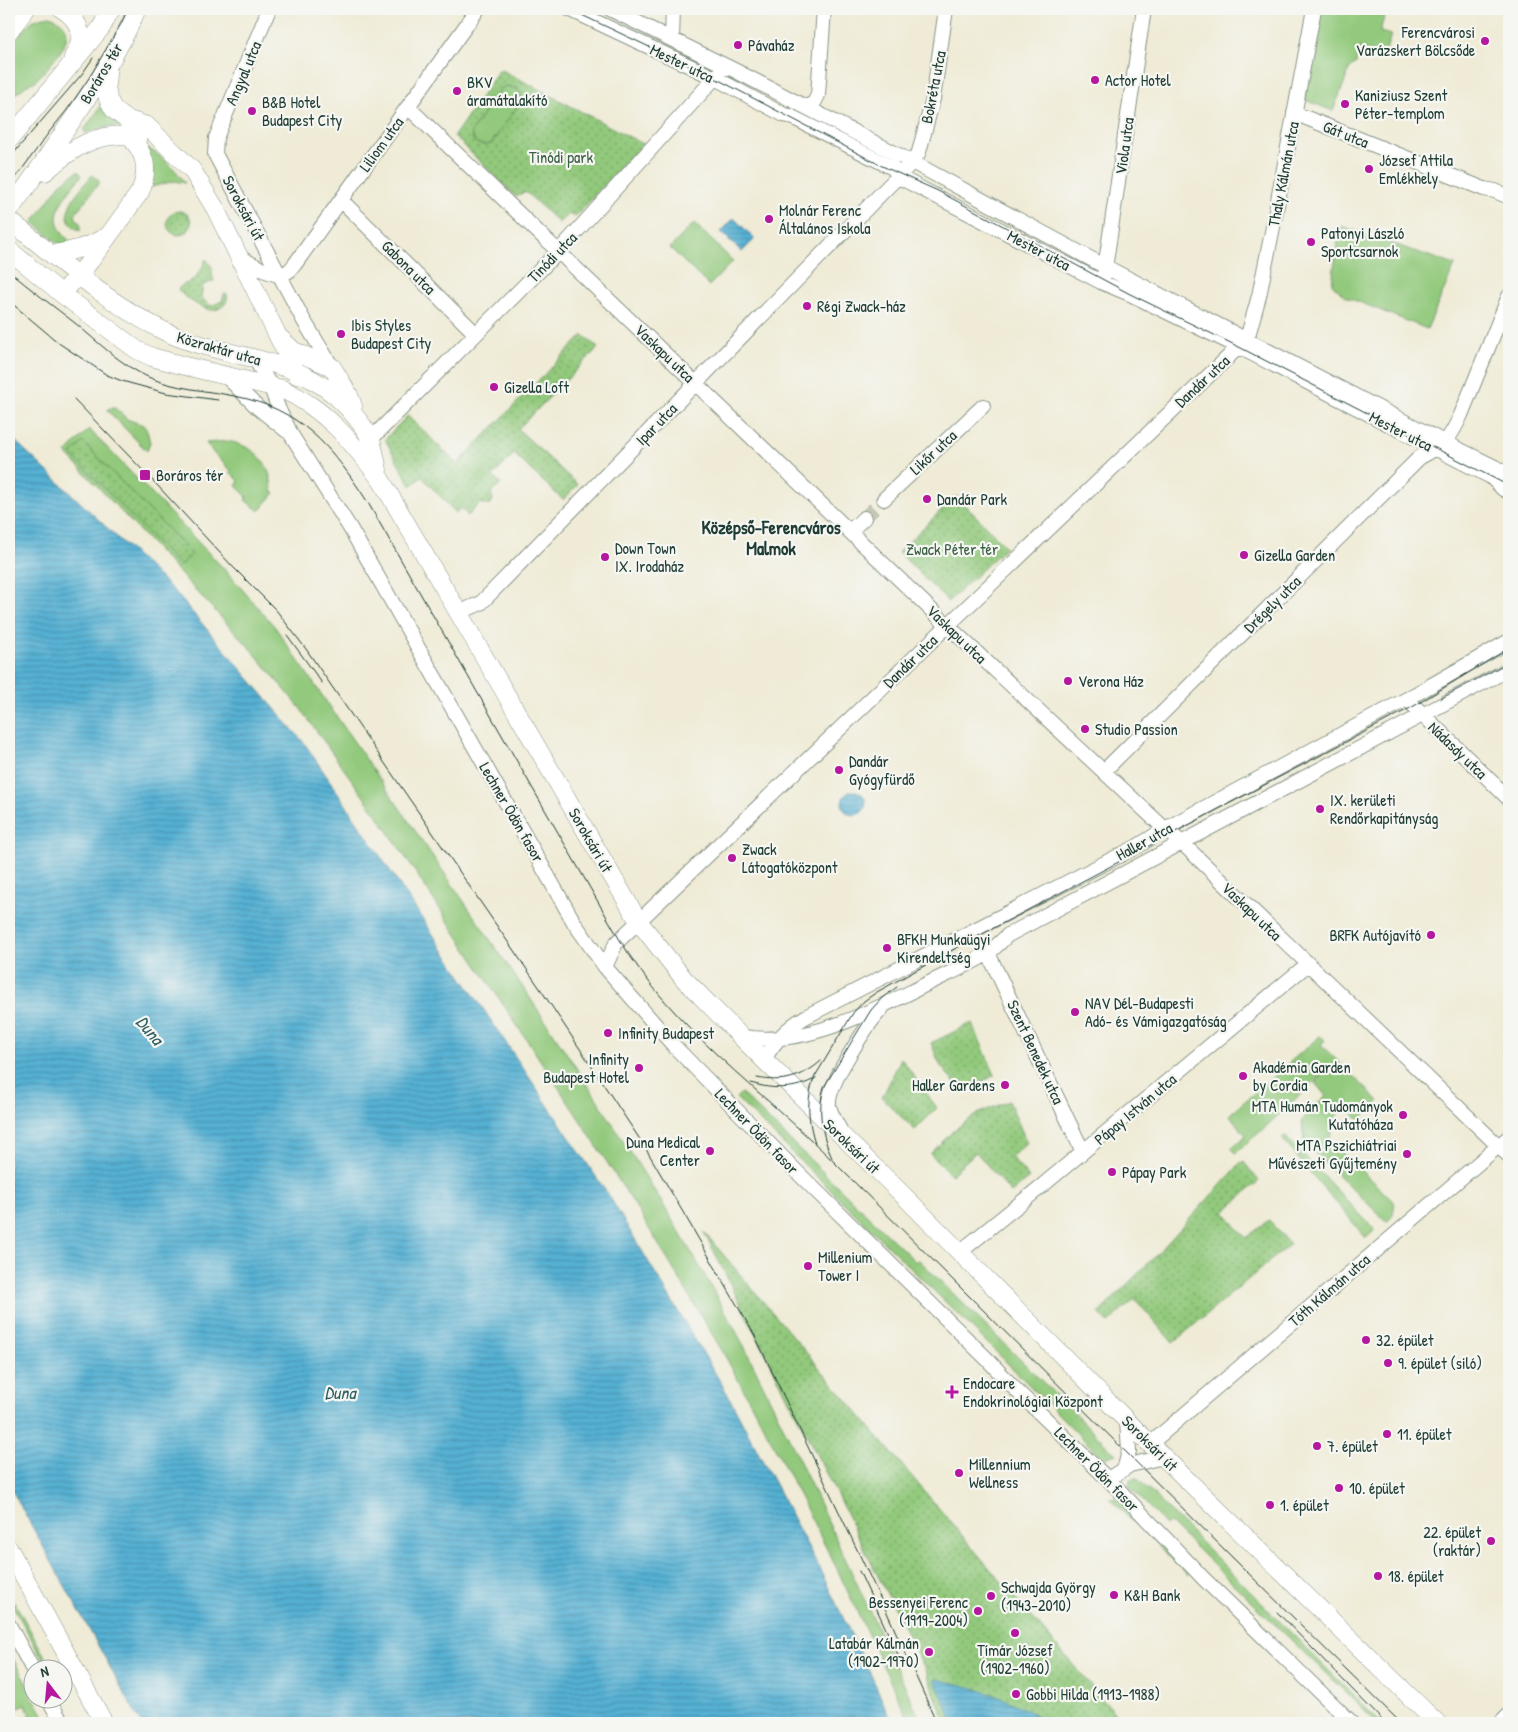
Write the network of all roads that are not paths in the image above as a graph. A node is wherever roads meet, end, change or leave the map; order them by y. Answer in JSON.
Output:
{"nodes":[{"id":1,"x":62,"y":9,"type":"edge"},
{"id":2,"x":111,"y":9,"type":"edge"},
{"id":3,"x":137,"y":9,"type":"edge"},
{"id":4,"x":269,"y":9,"type":"edge"},
{"id":5,"x":478,"y":9,"type":"edge"},
{"id":6,"x":569,"y":9,"type":"edge"},
{"id":7,"x":610,"y":9,"type":"edge"},
{"id":8,"x":673,"y":9,"type":"edge"},
{"id":9,"x":824,"y":9,"type":"edge"},
{"id":10,"x":946,"y":9,"type":"edge"},
{"id":11,"x":1144,"y":9,"type":"edge"},
{"id":12,"x":1314,"y":9,"type":"edge"},
{"id":13,"x":25,"y":10,"type":"edge"},
{"id":14,"x":9,"y":30,"type":"edge"},
{"id":15,"x":672,"y":39,"type":"junction"},
{"id":16,"x":108,"y":64,"type":"junction"},
{"id":17,"x":725,"y":65,"type":"junction"},
{"id":18,"x":715,"y":78,"type":"junction"},
{"id":19,"x":47,"y":94,"type":"junction"},
{"id":20,"x":408,"y":107,"type":"junction"},
{"id":21,"x":806,"y":108,"type":"junction"},
{"id":22,"x":1294,"y":113,"type":"junction"},
{"id":23,"x":128,"y":134,"type":"junction"},
{"id":24,"x":216,"y":138,"type":"joint"},
{"id":25,"x":9,"y":140,"type":"edge"},
{"id":26,"x":171,"y":149,"type":"junction"},
{"id":27,"x":912,"y":162,"type":"junction"},
{"id":28,"x":896,"y":172,"type":"junction"},
{"id":29,"x":23,"y":192,"type":"junction"},
{"id":30,"x":1509,"y":196,"type":"edge"},
{"id":31,"x":341,"y":200,"type":"junction"},
{"id":32,"x":9,"y":210,"type":"edge"},
{"id":33,"x":9,"y":220,"type":"edge"},
{"id":34,"x":107,"y":236,"type":"junction"},
{"id":35,"x":9,"y":250,"type":"edge"},
{"id":36,"x":559,"y":251,"type":"junction"},
{"id":37,"x":52,"y":254,"type":"junction"},
{"id":38,"x":241,"y":258,"type":"junction"},
{"id":39,"x":1106,"y":266,"type":"junction"},
{"id":40,"x":78,"y":275,"type":"junction"},
{"id":41,"x":281,"y":276,"type":"junction"},
{"id":42,"x":1101,"y":282,"type":"junction"},
{"id":43,"x":62,"y":294,"type":"junction"},
{"id":44,"x":1509,"y":296,"type":"edge"},
{"id":45,"x":276,"y":334,"type":"junction"},
{"id":46,"x":476,"y":334,"type":"junction"},
{"id":47,"x":1243,"y":343,"type":"junction"},
{"id":48,"x":254,"y":357,"type":"junction"},
{"id":49,"x":332,"y":367,"type":"junction"},
{"id":50,"x":294,"y":370,"type":"junction"},
{"id":51,"x":225,"y":375,"type":"junction"},
{"id":52,"x":697,"y":382,"type":"junction"},
{"id":53,"x":270,"y":385,"type":"junction"},
{"id":54,"x":982,"y":406,"type":"dead end"},
{"id":55,"x":322,"y":413,"type":"junction"},
{"id":56,"x":357,"y":418,"type":"junction"},
{"id":57,"x":292,"y":436,"type":"junction"},
{"id":58,"x":370,"y":440,"type":"junction"},
{"id":59,"x":1441,"y":446,"type":"junction"},
{"id":60,"x":1509,"y":474,"type":"edge"},
{"id":61,"x":381,"y":480,"type":"junction"},
{"id":62,"x":1509,"y":492,"type":"edge"},
{"id":63,"x":884,"y":499,"type":"tunnel mouth"},
{"id":64,"x":864,"y":518,"type":"tunnel mouth"},
{"id":65,"x":850,"y":531,"type":"junction"},
{"id":66,"x":458,"y":613,"type":"junction"},
{"id":67,"x":947,"y":625,"type":"junction"},
{"id":68,"x":1509,"y":641,"type":"edge"},
{"id":69,"x":1509,"y":669,"type":"edge"},
{"id":70,"x":1407,"y":699,"type":"junction"},
{"id":71,"x":1423,"y":715,"type":"junction"},
{"id":72,"x":1104,"y":771,"type":"junction"},
{"id":73,"x":1509,"y":800,"type":"edge"},
{"id":74,"x":1165,"y":829,"type":"junction"},
{"id":75,"x":1182,"y":843,"type":"junction"},
{"id":76,"x":639,"y":922,"type":"junction"},
{"id":77,"x":988,"y":953,"type":"junction"},
{"id":78,"x":1308,"y":964,"type":"junction"},
{"id":79,"x":605,"y":967,"type":"junction"},
{"id":80,"x":885,"y":1005,"type":"junction"},
{"id":81,"x":740,"y":1036,"type":"junction"},
{"id":82,"x":779,"y":1038,"type":"junction"},
{"id":83,"x":764,"y":1060,"type":"junction"},
{"id":84,"x":1504,"y":1141,"type":"edge"},
{"id":85,"x":848,"y":1143,"type":"junction"},
{"id":86,"x":1083,"y":1152,"type":"junction"},
{"id":87,"x":1509,"y":1156,"type":"edge"},
{"id":88,"x":960,"y":1252,"type":"junction"},
{"id":89,"x":1128,"y":1421,"type":"junction"},
{"id":90,"x":1150,"y":1444,"type":"junction"},
{"id":91,"x":1163,"y":1456,"type":"junction"},
{"id":92,"x":1125,"y":1467,"type":"junction"},
{"id":93,"x":1108,"y":1479,"type":"junction"},
{"id":94,"x":9,"y":1549,"type":"edge"},
{"id":95,"x":9,"y":1625,"type":"edge"},
{"id":96,"x":28,"y":1660,"type":"edge"},
{"id":97,"x":55,"y":1710,"type":"edge"},
{"id":98,"x":1509,"y":1715,"type":"edge"},
{"id":99,"x":62,"y":1723,"type":"edge"},
{"id":100,"x":104,"y":1723,"type":"edge"},
{"id":101,"x":1352,"y":1723,"type":"edge"},
{"id":102,"x":1437,"y":1723,"type":"edge"},
{"id":103,"x":1501,"y":1723,"type":"edge"}],
"edges":[{"from":1,"to":19,"type":"main road"},
{"from":2,"to":19,"type":"main road","name":"Boráros tér"},
{"from":3,"to":16,"type":"main road","name":"Boráros tér"},
{"from":4,"to":24,"type":"street","name":"Angyal utca"},
{"from":5,"to":20,"type":"street","name":"Liliom utca"},
{"from":6,"to":18,"type":"street","name":"Mester utca"},
{"from":7,"to":15,"type":"street","name":"Mester utca"},
{"from":8,"to":15,"type":"street"},
{"from":9,"to":21,"type":"street"},
{"from":10,"to":27,"type":"street","name":"Bokréta utca"},
{"from":11,"to":39,"type":"street","name":"Viola utca"},
{"from":12,"to":22,"type":"street","name":"Thaly Kálmán utca"},
{"from":13,"to":14,"type":"main road"},
{"from":15,"to":17,"type":"street","name":"Mester utca"},
{"from":16,"to":26,"type":"main road"},
{"from":16,"to":29,"type":"main road","name":"Boráros tér"},
{"from":17,"to":18,"type":"street","name":"Tinódi utca"},
{"from":17,"to":21,"type":"street","name":"Mester utca"},
{"from":18,"to":28,"type":"street","name":"Mester utca"},
{"from":18,"to":36,"type":"street","name":"Tinódi utca"},
{"from":19,"to":25,"type":"main road"},
{"from":20,"to":31,"type":"street","name":"Liliom utca"},
{"from":20,"to":36,"type":"street","name":"Vaskapu utca"},
{"from":21,"to":27,"type":"street","name":"Mester utca"},
{"from":22,"to":30,"type":"street","name":"Gát utca"},
{"from":22,"to":47,"type":"street","name":"Thaly Kálmán utca"},
{"from":23,"to":26,"type":"main road"},
{"from":23,"to":29,"type":"main road"},
{"from":23,"to":34,"type":"main road"},
{"from":24,"to":41,"type":"street","name":"Soroksári út"},
{"from":26,"to":38,"type":"main road"},
{"from":27,"to":28,"type":"street","name":"Ipar utca"},
{"from":27,"to":39,"type":"street","name":"Mester utca"},
{"from":28,"to":42,"type":"street","name":"Mester utca"},
{"from":28,"to":52,"type":"street","name":"Ipar utca"},
{"from":29,"to":32,"type":"main road"},
{"from":31,"to":41,"type":"street","name":"Liliom utca"},
{"from":31,"to":46,"type":"street","name":"Gabona utca"},
{"from":33,"to":37,"type":"main road","name":"Közraktár utca"},
{"from":34,"to":37,"type":"main road"},
{"from":34,"to":40,"type":"main road"},
{"from":35,"to":43,"type":"main road","name":"Közraktár utca"},
{"from":36,"to":46,"type":"street","name":"Tinódi utca"},
{"from":36,"to":52,"type":"street","name":"Vaskapu utca"},
{"from":37,"to":40,"type":"main road","name":"Közraktár utca"},
{"from":38,"to":41,"type":"street","name":"Soroksári út"},
{"from":38,"to":45,"type":"main road"},
{"from":39,"to":42,"type":"street","name":"Viola utca"},
{"from":39,"to":47,"type":"street","name":"Mester utca"},
{"from":40,"to":43,"type":"main road"},
{"from":40,"to":48,"type":"main road","name":"Közraktár utca"},
{"from":41,"to":49,"type":"street","name":"Soroksári út"},
{"from":42,"to":47,"type":"street","name":"Mester utca"},
{"from":43,"to":51,"type":"main road","name":"Közraktár utca"},
{"from":44,"to":59,"type":"street"},
{"from":45,"to":49,"type":"main road"},
{"from":45,"to":50,"type":"main road"},
{"from":46,"to":58,"type":"street","name":"Tinódi utca"},
{"from":47,"to":59,"type":"street","name":"Mester utca"},
{"from":47,"to":67,"type":"street","name":"Dandár utca"},
{"from":48,"to":50,"type":"main road","name":"Közraktár utca"},
{"from":48,"to":53,"type":"street","name":"Lechner Ödön fasor"},
{"from":49,"to":56,"type":"main road"},
{"from":50,"to":55,"type":"main road"},
{"from":50,"to":56,"type":"main road","name":"Közraktár utca"},
{"from":51,"to":53,"type":"main road","name":"Közraktár utca"},
{"from":51,"to":57,"type":"street","name":"Lechner Ödön fasor"},
{"from":52,"to":65,"type":"street","name":"Vaskapu utca"},
{"from":52,"to":66,"type":"street","name":"Ipar utca"},
{"from":53,"to":55,"type":"main road","name":"Közraktár utca"},
{"from":53,"to":57,"type":"street","name":"Lechner Ödön fasor"},
{"from":54,"to":63,"type":"street","name":"Likőr utca"},
{"from":55,"to":61,"type":"main road","name":"Soroksári út"},
{"from":56,"to":58,"type":"main road","name":"Soroksári út"},
{"from":57,"to":79,"type":"street","name":"Lechner Ödön fasor"},
{"from":58,"to":61,"type":"main road","name":"Soroksári út"},
{"from":59,"to":60,"type":"street","name":"Mester utca"},
{"from":59,"to":62,"type":"street","name":"Mester utca"},
{"from":59,"to":72,"type":"street","name":"Drégely utca"},
{"from":61,"to":66,"type":"main road","name":"Soroksári út"},
{"from":64,"to":65,"type":"street"},
{"from":65,"to":67,"type":"street","name":"Vaskapu utca"},
{"from":66,"to":76,"type":"main road","name":"Soroksári út"},
{"from":67,"to":72,"type":"street","name":"Vaskapu utca"},
{"from":67,"to":76,"type":"street","name":"Dandár utca"},
{"from":68,"to":70,"type":"street","name":"Haller utca"},
{"from":69,"to":71,"type":"street","name":"Haller utca"},
{"from":70,"to":71,"type":"street","name":"Nádasdy utca"},
{"from":70,"to":74,"type":"street","name":"Haller utca"},
{"from":71,"to":73,"type":"street","name":"Nádasdy utca"},
{"from":71,"to":75,"type":"street","name":"Haller utca"},
{"from":72,"to":74,"type":"street","name":"Vaskapu utca"},
{"from":74,"to":75,"type":"street","name":"Vaskapu utca"},
{"from":74,"to":82,"type":"street","name":"Haller utca"},
{"from":75,"to":77,"type":"street","name":"Haller utca"},
{"from":75,"to":78,"type":"street","name":"Vaskapu utca"},
{"from":76,"to":79,"type":"street","name":"Dandár utca"},
{"from":76,"to":81,"type":"main road","name":"Soroksári út"},
{"from":77,"to":80,"type":"street","name":"Haller utca"},
{"from":77,"to":86,"type":"street","name":"Szent Benedek utca"},
{"from":78,"to":84,"type":"street","name":"Vaskapu utca"},
{"from":78,"to":86,"type":"street","name":"Pápay István utca"},
{"from":79,"to":93,"type":"street","name":"Lechner Ödön fasor"},
{"from":80,"to":82,"type":"street","name":"Haller utca"},
{"from":80,"to":85,"type":"street","name":"Haller utca"},
{"from":81,"to":82,"type":"street","name":"Haller utca"},
{"from":81,"to":83,"type":"main road","name":"Soroksári út"},
{"from":82,"to":83,"type":"street","name":"Haller utca"},
{"from":83,"to":85,"type":"main road","name":"Soroksári út"},
{"from":84,"to":87,"type":"street","name":"Vaskapu utca"},
{"from":84,"to":90,"type":"street","name":"Tóth Kálmán utca"},
{"from":85,"to":88,"type":"main road","name":"Soroksári út"},
{"from":86,"to":88,"type":"street","name":"Pápay István utca"},
{"from":88,"to":89,"type":"main road","name":"Soroksári út"},
{"from":89,"to":90,"type":"main road","name":"Soroksári út"},
{"from":89,"to":92,"type":"street"},
{"from":90,"to":91,"type":"main road","name":"Soroksári út"},
{"from":91,"to":92,"type":"street"},
{"from":91,"to":102,"type":"main road","name":"Soroksári út"},
{"from":92,"to":93,"type":"street"},
{"from":93,"to":101,"type":"street","name":"Lechner Ödön fasor"},
{"from":94,"to":100,"type":"main road"},
{"from":95,"to":96,"type":"street"},
{"from":97,"to":99,"type":"street"},
{"from":98,"to":103,"type":"street"}]}
